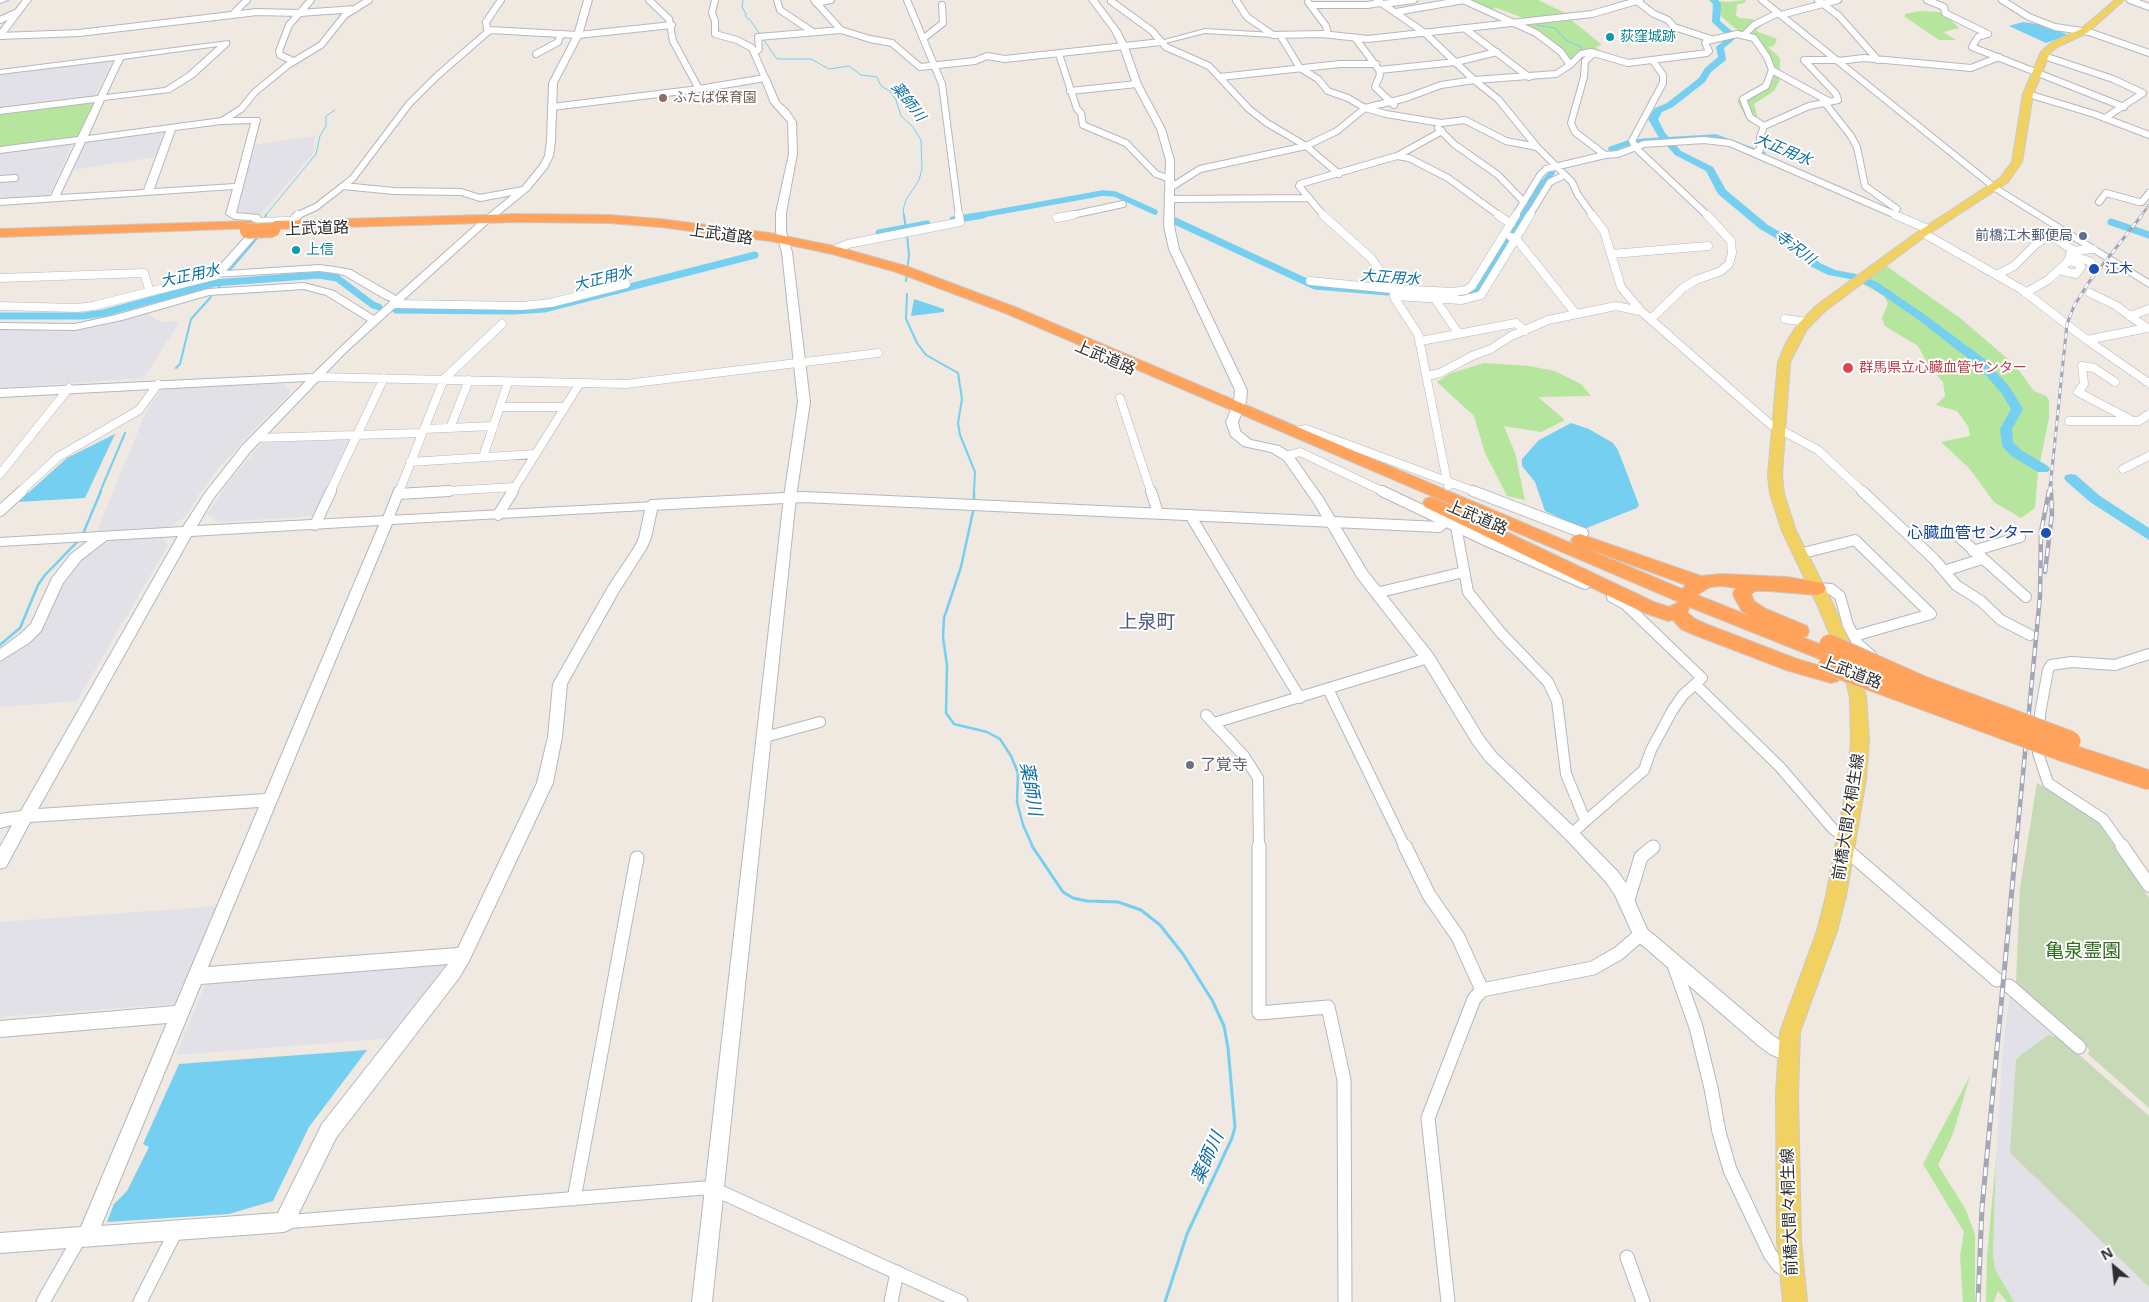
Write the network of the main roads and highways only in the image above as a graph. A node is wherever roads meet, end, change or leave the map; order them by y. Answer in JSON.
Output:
{"nodes":[{"id":1,"x":2120,"y":0,"type":"edge"},
{"id":2,"x":486,"y":221,"type":"junction"},
{"id":3,"x":252,"y":226,"type":"junction"},
{"id":4,"x":274,"y":227,"type":"junction"},
{"id":5,"x":0,"y":234,"type":"edge"},
{"id":6,"x":0,"y":238,"type":"edge"},
{"id":7,"x":784,"y":243,"type":"junction"},
{"id":8,"x":901,"y":272,"type":"junction"},
{"id":9,"x":921,"y":279,"type":"joint"},
{"id":10,"x":1237,"y":410,"type":"junction"},
{"id":11,"x":1332,"y":451,"type":"junction"},
{"id":12,"x":1787,"y":584,"type":"junction"},
{"id":13,"x":1817,"y":588,"type":"junction"},
{"id":14,"x":1830,"y":661,"type":"junction"},
{"id":15,"x":2148,"y":773,"type":"edge"},
{"id":16,"x":1795,"y":1302,"type":"edge"}],
"edges":[{"from":1,"to":13,"type":"main road","name":"前橋大間々桐生線"},
{"from":2,"to":4,"type":"highway","name":"上武道路"},
{"from":2,"to":4,"type":"highway","name":"上武道路"},
{"from":2,"to":7,"type":"highway","name":"上武道路"},
{"from":3,"to":4,"type":"highway","name":"上武道路","bridge":true},
{"from":3,"to":5,"type":"highway","name":"上武道路"},
{"from":3,"to":6,"type":"highway","name":"上武道路"},
{"from":7,"to":8,"type":"highway","name":"上武道路"},
{"from":7,"to":8,"type":"highway","name":"上武道路"},
{"from":8,"to":9,"type":"highway","name":"上武道路"},
{"from":9,"to":10,"type":"highway","name":"上武道路"},
{"from":10,"to":11,"type":"highway","name":"上武道路"},
{"from":10,"to":11,"type":"highway","name":"上武道路"},
{"from":11,"to":12,"type":"highway"},
{"from":11,"to":14,"type":"highway","name":"上武道路"},
{"from":11,"to":14,"type":"highway"},
{"from":12,"to":13,"type":"highway"},
{"from":12,"to":14,"type":"highway"},
{"from":13,"to":16,"type":"main road","name":"前橋大間々桐生線"},
{"from":14,"to":15,"type":"highway","name":"上武道路"},
{"from":14,"to":15,"type":"highway","name":"上武道路","bridge":true}]}
